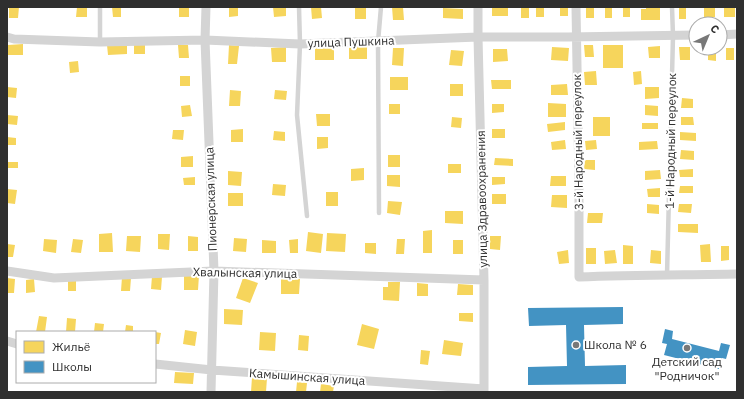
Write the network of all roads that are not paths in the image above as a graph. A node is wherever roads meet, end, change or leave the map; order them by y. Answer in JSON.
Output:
{"nodes":[{"id":1,"x":100,"y":7,"type":"edge"},
{"id":2,"x":206,"y":7,"type":"edge"},
{"id":3,"x":299,"y":7,"type":"edge"},
{"id":4,"x":381,"y":7,"type":"edge"},
{"id":5,"x":478,"y":7,"type":"edge"},
{"id":6,"x":576,"y":7,"type":"edge"},
{"id":7,"x":672,"y":7,"type":"edge"},
{"id":8,"x":673,"y":36,"type":"junction"},
{"id":9,"x":688,"y":36,"type":"edge"},
{"id":10,"x":7,"y":37,"type":"edge"},
{"id":11,"x":478,"y":37,"type":"junction"},
{"id":12,"x":576,"y":37,"type":"junction"},
{"id":13,"x":205,"y":40,"type":"junction"},
{"id":14,"x":100,"y":42,"type":"junction"},
{"id":15,"x":378,"y":42,"type":"junction"},
{"id":16,"x":300,"y":44,"type":"junction"},
{"id":17,"x":380,"y":213,"type":"dead end"},
{"id":18,"x":307,"y":216,"type":"dead end"},
{"id":19,"x":7,"y":271,"type":"edge"},
{"id":20,"x":214,"y":271,"type":"junction"},
{"id":21,"x":737,"y":274,"type":"edge"},
{"id":22,"x":667,"y":275,"type":"junction"},
{"id":23,"x":484,"y":280,"type":"junction"},
{"id":24,"x":156,"y":364,"type":"edge"},
{"id":25,"x":212,"y":370,"type":"junction"},
{"id":26,"x":484,"y":391,"type":"edge"},
{"id":27,"x":211,"y":392,"type":"edge"}],
"edges":[{"from":1,"to":14,"type":"lane"},
{"from":2,"to":13,"type":"street","name":"Пионерская улица"},
{"from":3,"to":16,"type":"lane"},
{"from":4,"to":15,"type":"lane"},
{"from":5,"to":11,"type":"street","name":"улица Здравоохранения"},
{"from":6,"to":12,"type":"street","name":"3-й Народный переулок"},
{"from":7,"to":8,"type":"lane","name":"1-й Народный переулок"},
{"from":8,"to":9,"type":"street","name":"улица Пушкина"},
{"from":8,"to":12,"type":"street","name":"улица Пушкина"},
{"from":8,"to":22,"type":"lane","name":"1-й Народный переулок"},
{"from":10,"to":14,"type":"street","name":"улица Пушкина"},
{"from":11,"to":12,"type":"street","name":"улица Пушкина"},
{"from":11,"to":15,"type":"street","name":"улица Пушкина"},
{"from":11,"to":23,"type":"street","name":"улица Здравоохранения"},
{"from":12,"to":22,"type":"street","name":"3-й Народный переулок"},
{"from":13,"to":14,"type":"street","name":"улица Пушкина"},
{"from":13,"to":16,"type":"street","name":"улица Пушкина"},
{"from":13,"to":20,"type":"street","name":"Пионерская улица"},
{"from":15,"to":16,"type":"street","name":"улица Пушкина"},
{"from":15,"to":17,"type":"lane"},
{"from":16,"to":18,"type":"lane"},
{"from":19,"to":20,"type":"street","name":"Хвалынская улица"},
{"from":20,"to":23,"type":"street","name":"Хвалынская улица"},
{"from":20,"to":25,"type":"street","name":"Пионерская улица"},
{"from":21,"to":22,"type":"street"},
{"from":23,"to":26,"type":"street","name":"улица Здравоохранения"},
{"from":24,"to":25,"type":"street","name":"Камышинская улица"},
{"from":25,"to":26,"type":"street","name":"Камышинская улица"},
{"from":25,"to":27,"type":"street","name":"Пионерская улица"}]}
